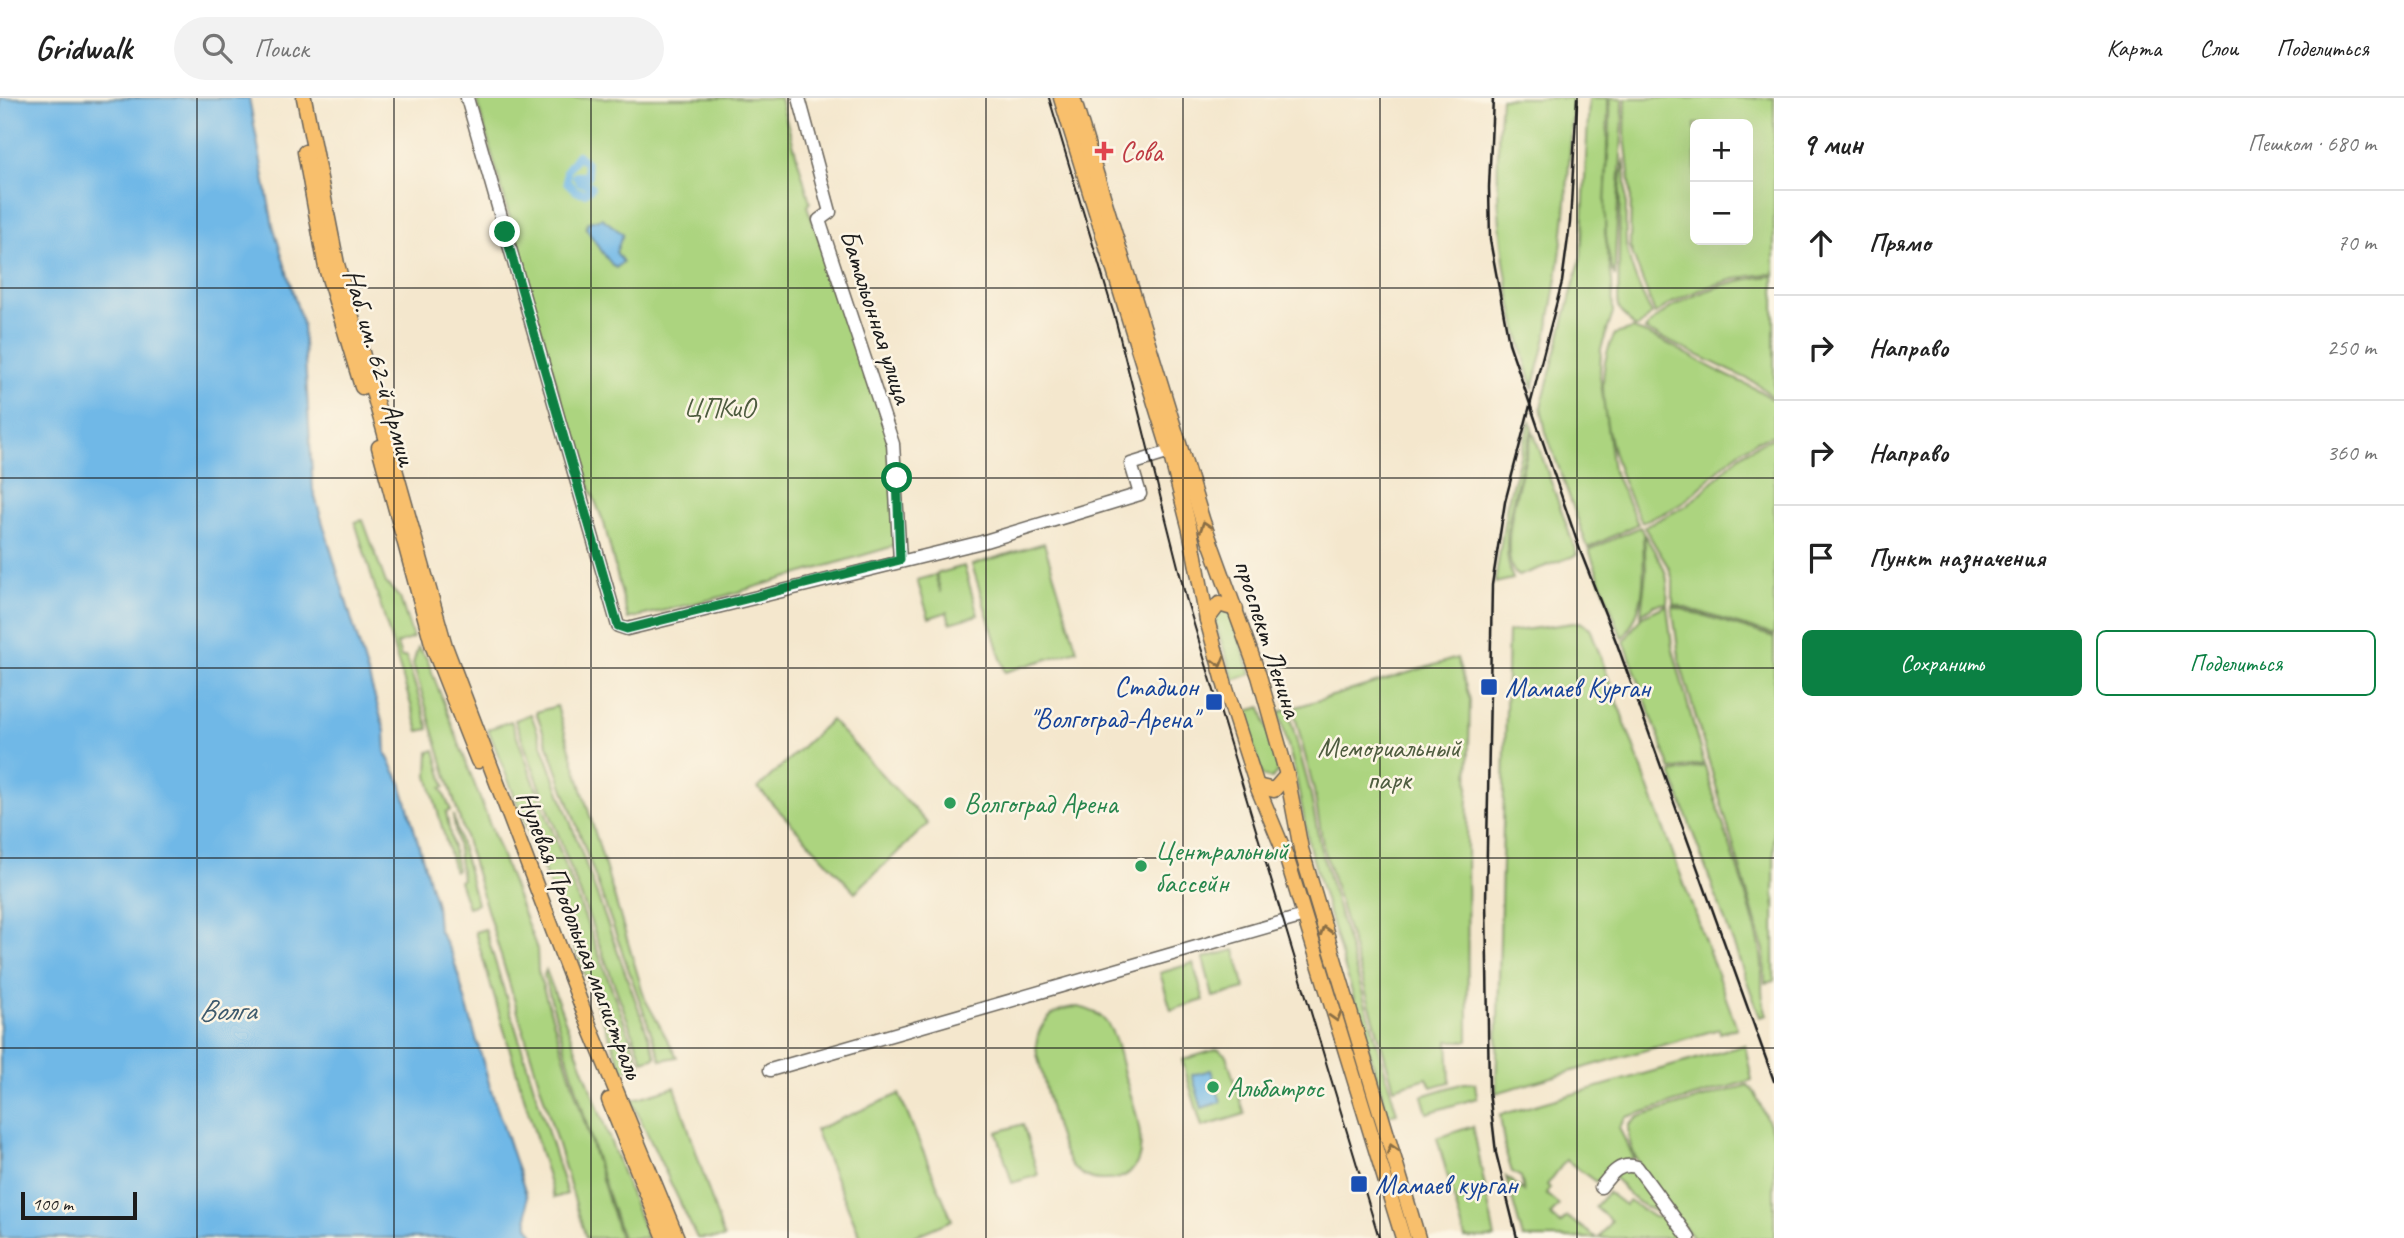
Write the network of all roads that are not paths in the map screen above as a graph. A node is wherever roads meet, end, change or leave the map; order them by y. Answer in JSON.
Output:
{"nodes":[{"id":1,"x":295,"y":98,"type":"edge"},
{"id":2,"x":304,"y":98,"type":"edge"},
{"id":3,"x":467,"y":98,"type":"edge"},
{"id":4,"x":799,"y":98,"type":"edge"},
{"id":5,"x":1061,"y":98,"type":"edge"},
{"id":6,"x":1073,"y":98,"type":"edge"},
{"id":7,"x":1170,"y":452,"type":"junction"},
{"id":8,"x":900,"y":560,"type":"junction"},
{"id":9,"x":1236,"y":609,"type":"junction"},
{"id":10,"x":1207,"y":620,"type":"junction"},
{"id":11,"x":439,"y":647,"type":"junction"},
{"id":12,"x":1287,"y":775,"type":"junction"},
{"id":13,"x":1257,"y":786,"type":"junction"},
{"id":14,"x":1304,"y":916,"type":"junction"},
{"id":15,"x":771,"y":1069,"type":"dead end"},
{"id":16,"x":1601,"y":1187,"type":"dead end"},
{"id":17,"x":665,"y":1238,"type":"edge"},
{"id":18,"x":677,"y":1238,"type":"edge"},
{"id":19,"x":1403,"y":1238,"type":"edge"},
{"id":20,"x":1418,"y":1238,"type":"edge"},
{"id":21,"x":1689,"y":1238,"type":"edge"}],
"edges":[{"from":1,"to":11,"type":"main road","name":"Наб. им. 62-й Армии"},
{"from":2,"to":11,"type":"main road","name":"Наб. им. 62-й Армии"},
{"from":3,"to":8,"type":"street"},
{"from":4,"to":8,"type":"street","name":"Батальонная улица"},
{"from":5,"to":7,"type":"main road","name":"проспект Ленина"},
{"from":9,"to":6,"type":"main road","name":"проспект Ленина","one_way":true},
{"from":7,"to":8,"type":"street"},
{"from":7,"to":10,"type":"main road","name":"проспект Ленина"},
{"from":9,"to":10,"type":"main road"},
{"from":9,"to":12,"type":"main road","name":"проспект Ленина"},
{"from":10,"to":13,"type":"main road","name":"проспект Ленина","one_way":true},
{"from":11,"to":17,"type":"main road","name":"Нулевая Продольная магистраль"},
{"from":11,"to":18,"type":"main road","name":"Нулевая Продольная магистраль"},
{"from":12,"to":13,"type":"main road"},
{"from":20,"to":12,"type":"main road","name":"проспект Ленина","one_way":true},
{"from":13,"to":14,"type":"main road","name":"проспект Ленина"},
{"from":14,"to":15,"type":"street"},
{"from":14,"to":19,"type":"main road","name":"проспект Ленина","one_way":true},
{"from":16,"to":21,"type":"street"}]}
